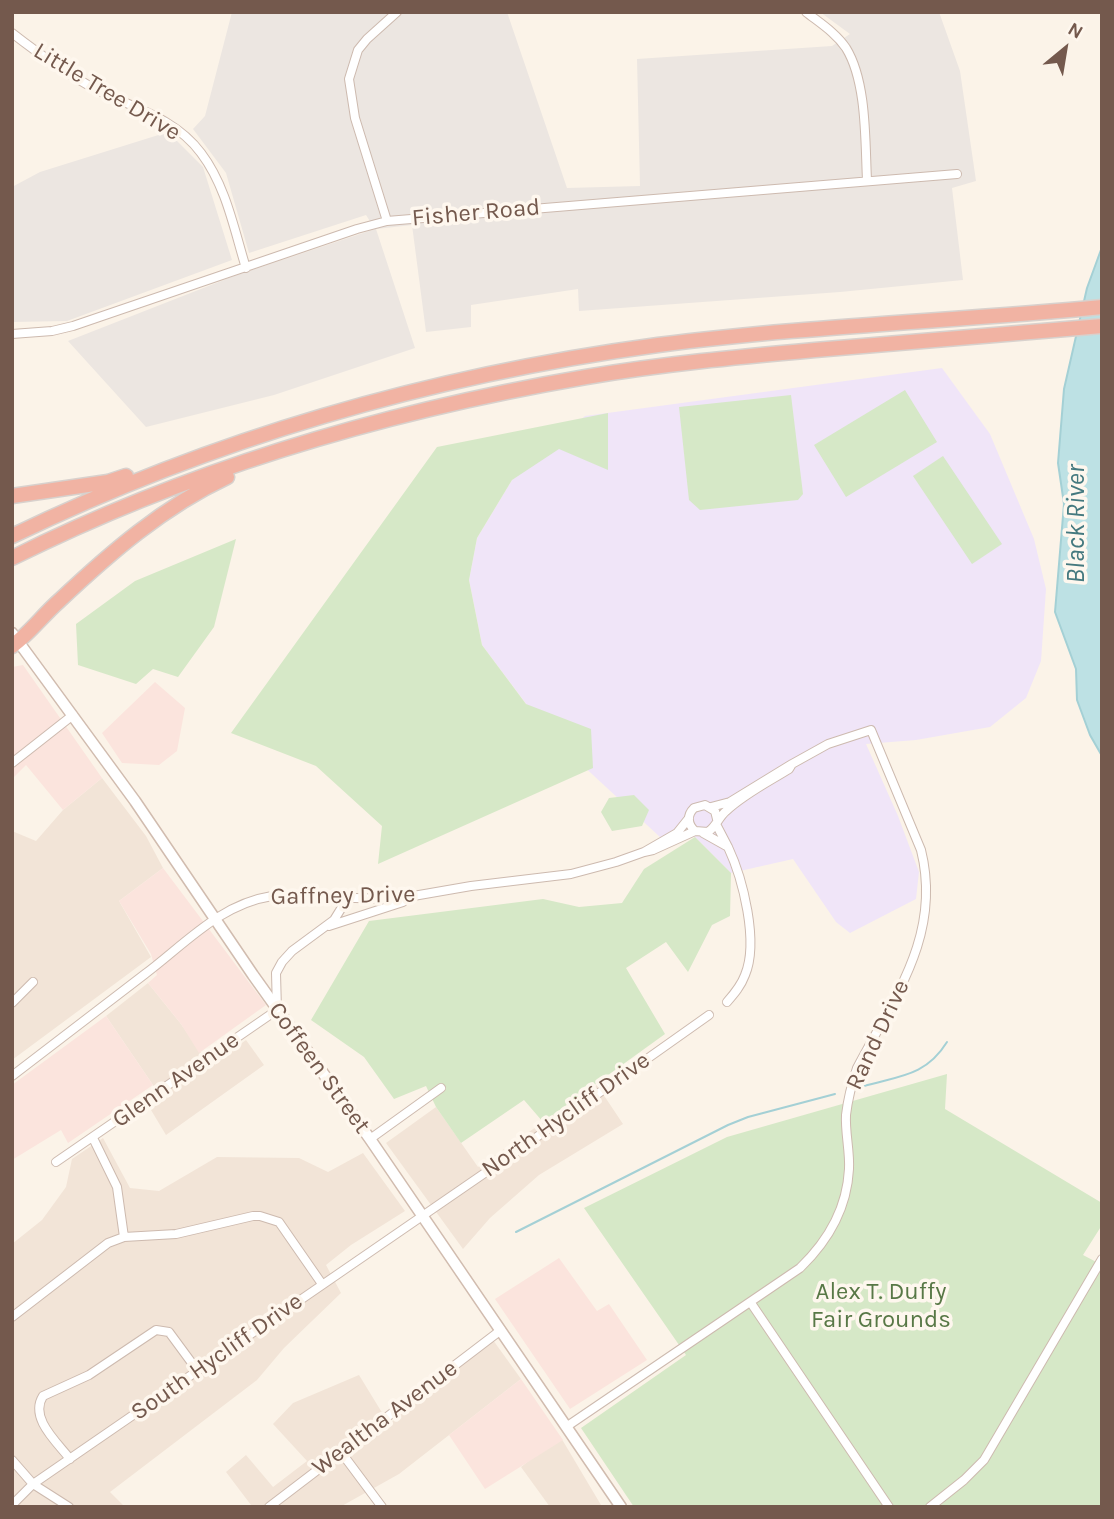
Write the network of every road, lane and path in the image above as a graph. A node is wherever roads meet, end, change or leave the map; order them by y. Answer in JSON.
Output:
{"nodes":[{"id":1,"x":397,"y":12,"type":"edge"},
{"id":2,"x":806,"y":12,"type":"edge"},
{"id":3,"x":12,"y":33,"type":"edge"},
{"id":4,"x":957,"y":174,"type":"dead end"},
{"id":5,"x":867,"y":180,"type":"junction"},
{"id":6,"x":387,"y":221,"type":"junction"},
{"id":7,"x":246,"y":268,"type":"junction"},
{"id":8,"x":1102,"y":307,"type":"edge"},
{"id":9,"x":1102,"y":326,"type":"edge"},
{"id":10,"x":12,"y":334,"type":"edge"},
{"id":11,"x":235,"y":444,"type":"junction"},
{"id":12,"x":289,"y":448,"type":"junction"},
{"id":13,"x":12,"y":496,"type":"edge"},
{"id":14,"x":12,"y":536,"type":"edge"},
{"id":15,"x":12,"y":558,"type":"edge"},
{"id":16,"x":14,"y":640,"type":"edge"},
{"id":17,"x":73,"y":715,"type":"junction"},
{"id":18,"x":12,"y":763,"type":"edge"},
{"id":19,"x":792,"y":764,"type":"junction"},
{"id":20,"x":711,"y":807,"type":"junction"},
{"id":21,"x":689,"y":818,"type":"junction"},
{"id":22,"x":717,"y":821,"type":"junction"},
{"id":23,"x":699,"y":832,"type":"junction"},
{"id":24,"x":728,"y":847,"type":"junction"},
{"id":25,"x":643,"y":852,"type":"junction"},
{"id":26,"x":423,"y":895,"type":"junction"},
{"id":27,"x":347,"y":899,"type":"junction"},
{"id":28,"x":214,"y":918,"type":"junction"},
{"id":29,"x":320,"y":930,"type":"junction"},
{"id":30,"x":33,"y":982,"type":"dead end"},
{"id":31,"x":727,"y":1002,"type":"dead end"},
{"id":32,"x":12,"y":1003,"type":"edge"},
{"id":33,"x":277,"y":1010,"type":"junction"},
{"id":34,"x":709,"y":1015,"type":"dead end"},
{"id":35,"x":13,"y":1075,"type":"edge"},
{"id":36,"x":441,"y":1088,"type":"dead end"},
{"id":37,"x":93,"y":1138,"type":"junction"},
{"id":38,"x":370,"y":1139,"type":"junction"},
{"id":39,"x":56,"y":1162,"type":"dead end"},
{"id":40,"x":422,"y":1215,"type":"junction"},
{"id":41,"x":124,"y":1237,"type":"junction"},
{"id":42,"x":1102,"y":1259,"type":"edge"},
{"id":43,"x":322,"y":1284,"type":"junction"},
{"id":44,"x":751,"y":1303,"type":"junction"},
{"id":45,"x":12,"y":1317,"type":"edge"},
{"id":46,"x":501,"y":1330,"type":"junction"},
{"id":47,"x":197,"y":1370,"type":"junction"},
{"id":48,"x":566,"y":1427,"type":"junction"},
{"id":49,"x":341,"y":1452,"type":"junction"},
{"id":50,"x":69,"y":1459,"type":"junction"},
{"id":51,"x":12,"y":1460,"type":"edge"},
{"id":52,"x":33,"y":1484,"type":"junction"},
{"id":53,"x":13,"y":1504,"type":"edge"},
{"id":54,"x":69,"y":1507,"type":"edge"},
{"id":55,"x":269,"y":1507,"type":"edge"},
{"id":56,"x":382,"y":1507,"type":"edge"},
{"id":57,"x":621,"y":1507,"type":"edge"},
{"id":58,"x":889,"y":1507,"type":"edge"},
{"id":59,"x":930,"y":1507,"type":"edge"}],
"edges":[{"from":1,"to":6,"type":"street"},
{"from":2,"to":5,"type":"street"},
{"from":3,"to":7,"type":"street","name":"Little Tree Drive"},
{"from":4,"to":5,"type":"street","name":"Fisher Road"},
{"from":5,"to":6,"type":"street","name":"Fisher Road"},
{"from":6,"to":7,"type":"street","name":"Fisher Road"},
{"from":7,"to":10,"type":"street","name":"Fisher Road"},
{"from":8,"to":11,"type":"highway"},
{"from":9,"to":12,"type":"highway"},
{"from":11,"to":13,"type":"highway"},
{"from":11,"to":14,"type":"highway"},
{"from":12,"to":15,"type":"highway"},
{"from":12,"to":16,"type":"highway"},
{"from":16,"to":17,"type":"main road","name":"Coffeen Street"},
{"from":17,"to":18,"type":"street"},
{"from":17,"to":28,"type":"main road","name":"Coffeen Street"},
{"from":19,"to":20,"type":"street"},
{"from":19,"to":22,"type":"street"},
{"from":19,"to":44,"type":"street","name":"Rand Drive"},
{"from":20,"to":21,"type":"street"},
{"from":20,"to":22,"type":"street"},
{"from":21,"to":23,"type":"street"},
{"from":21,"to":25,"type":"street","name":"Gaffney Drive"},
{"from":22,"to":23,"type":"street"},
{"from":22,"to":24,"type":"street"},
{"from":23,"to":24,"type":"street"},
{"from":23,"to":25,"type":"street","name":"Gaffney Drive"},
{"from":24,"to":31,"type":"street"},
{"from":25,"to":26,"type":"street","name":"Gaffney Drive"},
{"from":26,"to":27,"type":"street","name":"Gaffney Drive"},
{"from":26,"to":29,"type":"street"},
{"from":27,"to":28,"type":"street","name":"Gaffney Drive"},
{"from":27,"to":29,"type":"street"},
{"from":28,"to":33,"type":"main road","name":"Coffeen Street"},
{"from":28,"to":35,"type":"street","name":"Gaffney Drive"},
{"from":29,"to":33,"type":"street"},
{"from":30,"to":32,"type":"street"},
{"from":33,"to":37,"type":"street","name":"Glenn Avenue"},
{"from":33,"to":38,"type":"main road","name":"Coffeen Street"},
{"from":34,"to":40,"type":"street","name":"North Hycliff Drive"},
{"from":36,"to":38,"type":"street"},
{"from":37,"to":39,"type":"street"},
{"from":37,"to":41,"type":"street","name":"Glenn Avenue"},
{"from":38,"to":40,"type":"main road","name":"Coffeen Street"},
{"from":40,"to":43,"type":"street","name":"South Hycliff Drive"},
{"from":40,"to":46,"type":"main road","name":"Coffeen Street"},
{"from":41,"to":43,"type":"street"},
{"from":41,"to":45,"type":"street"},
{"from":42,"to":59,"type":"street"},
{"from":43,"to":47,"type":"street","name":"South Hycliff Drive"},
{"from":44,"to":48,"type":"street","name":"Rand Drive"},
{"from":44,"to":58,"type":"street"},
{"from":46,"to":48,"type":"main road","name":"Coffeen Street"},
{"from":46,"to":49,"type":"street","name":"Wealtha Avenue"},
{"from":47,"to":50,"type":"street","name":"South Hycliff Drive"},
{"from":47,"to":50,"type":"street"},
{"from":48,"to":57,"type":"main road","name":"Coffeen Street"},
{"from":49,"to":55,"type":"street","name":"Wealtha Avenue"},
{"from":49,"to":56,"type":"street"},
{"from":50,"to":52,"type":"street","name":"South Hycliff Drive"},
{"from":51,"to":52,"type":"street"},
{"from":52,"to":53,"type":"street","name":"South Hycliff Drive"},
{"from":52,"to":54,"type":"street"}]}
